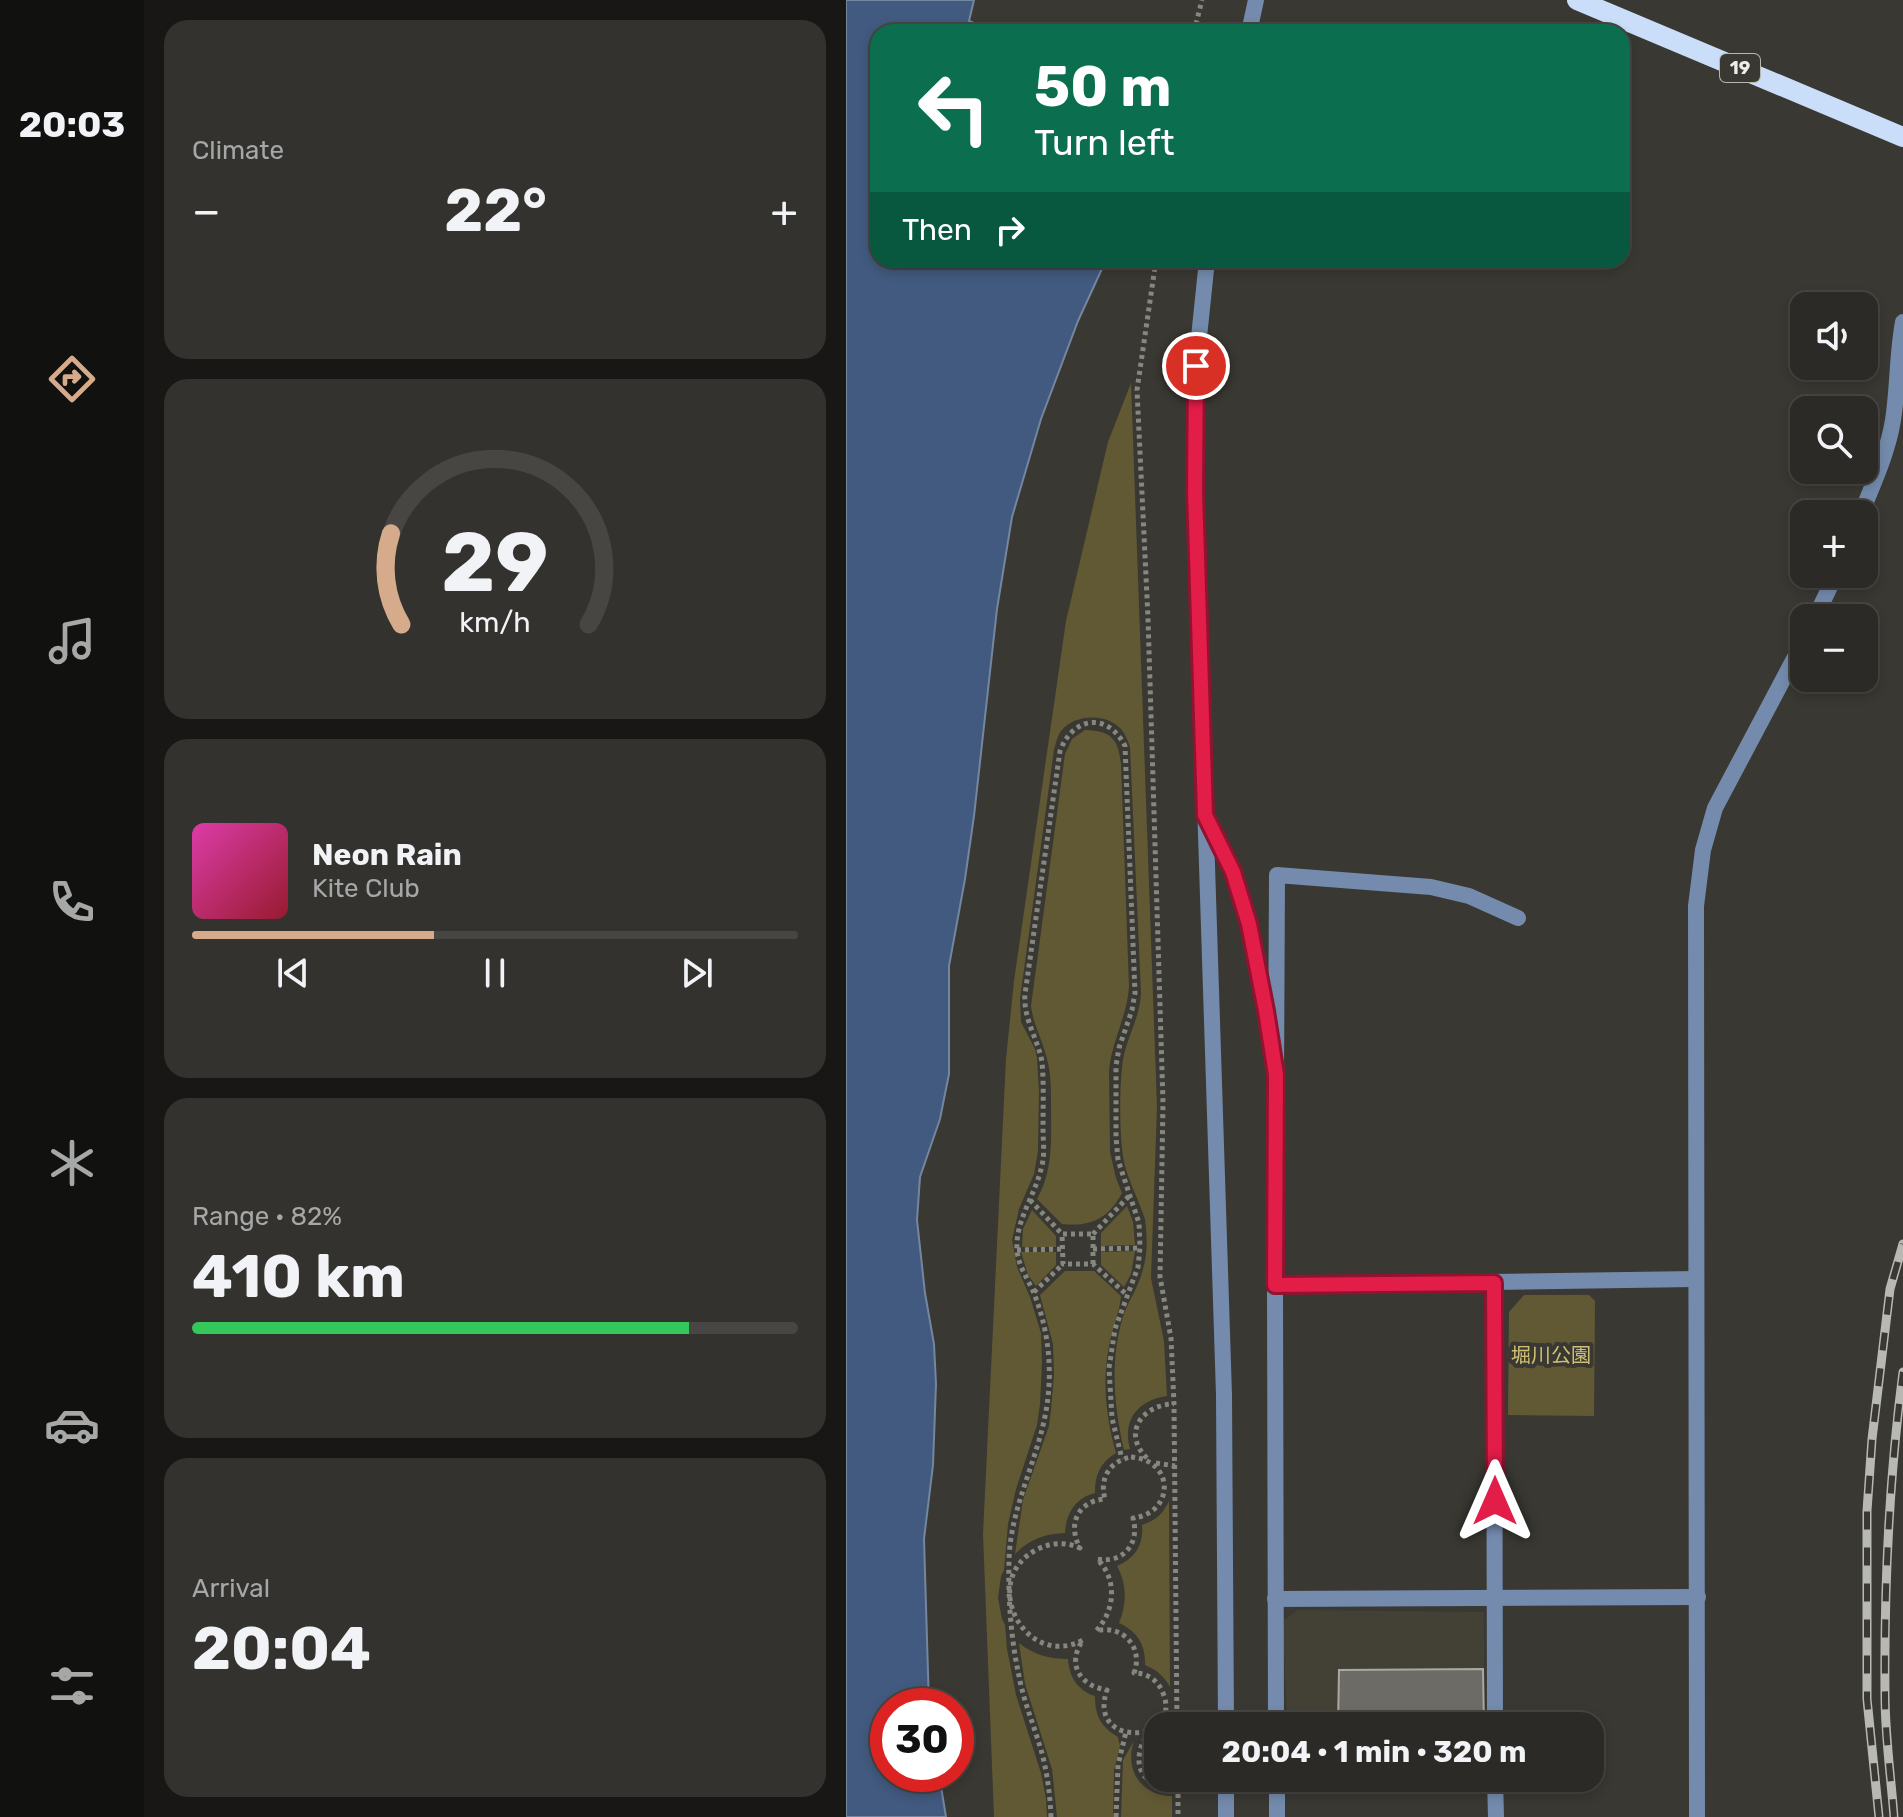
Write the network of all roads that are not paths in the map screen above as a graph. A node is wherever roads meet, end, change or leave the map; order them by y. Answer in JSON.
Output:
{"nodes":[{"id":1,"x":1256,"y":0,"type":"edge"},
{"id":2,"x":1577,"y":0,"type":"edge"},
{"id":3,"x":1251,"y":24,"type":"edge"},
{"id":4,"x":1903,"y":137,"type":"edge"},
{"id":5,"x":1206,"y":268,"type":"edge"},
{"id":6,"x":1903,"y":322,"type":"edge"},
{"id":7,"x":1866,"y":500,"type":"edge"},
{"id":8,"x":1790,"y":666,"type":"edge"},
{"id":9,"x":1205,"y":815,"type":"junction"},
{"id":10,"x":1518,"y":918,"type":"dead end"},
{"id":11,"x":1276,"y":1075,"type":"junction"},
{"id":12,"x":1695,"y":1279,"type":"junction"},
{"id":13,"x":1494,"y":1283,"type":"junction"},
{"id":14,"x":1275,"y":1285,"type":"junction"},
{"id":15,"x":1495,"y":1597,"type":"junction"},
{"id":16,"x":1698,"y":1597,"type":"junction"},
{"id":17,"x":1275,"y":1599,"type":"junction"},
{"id":18,"x":1226,"y":1712,"type":"edge"},
{"id":19,"x":1276,"y":1712,"type":"edge"},
{"id":20,"x":1495,"y":1712,"type":"edge"},
{"id":21,"x":1226,"y":1792,"type":"edge"},
{"id":22,"x":1277,"y":1792,"type":"edge"},
{"id":23,"x":1495,"y":1792,"type":"edge"},
{"id":24,"x":1226,"y":1817,"type":"edge"},
{"id":25,"x":1277,"y":1817,"type":"edge"},
{"id":26,"x":1496,"y":1817,"type":"edge"},
{"id":27,"x":1697,"y":1817,"type":"edge"}],
"edges":[{"from":1,"to":3,"type":"street"},
{"from":2,"to":4,"type":"main road","number":"19"},
{"from":5,"to":9,"type":"street"},
{"from":6,"to":7,"type":"street"},
{"from":8,"to":12,"type":"street"},
{"from":9,"to":11,"type":"street"},
{"from":9,"to":18,"type":"street"},
{"from":10,"to":11,"type":"street"},
{"from":11,"to":14,"type":"street"},
{"from":12,"to":13,"type":"street"},
{"from":12,"to":16,"type":"street"},
{"from":13,"to":14,"type":"street"},
{"from":13,"to":15,"type":"street"},
{"from":14,"to":17,"type":"street"},
{"from":15,"to":16,"type":"street"},
{"from":15,"to":17,"type":"street"},
{"from":15,"to":20,"type":"street"},
{"from":16,"to":27,"type":"street"},
{"from":17,"to":19,"type":"street"},
{"from":21,"to":24,"type":"street"},
{"from":22,"to":25,"type":"street"},
{"from":23,"to":26,"type":"street"}]}
